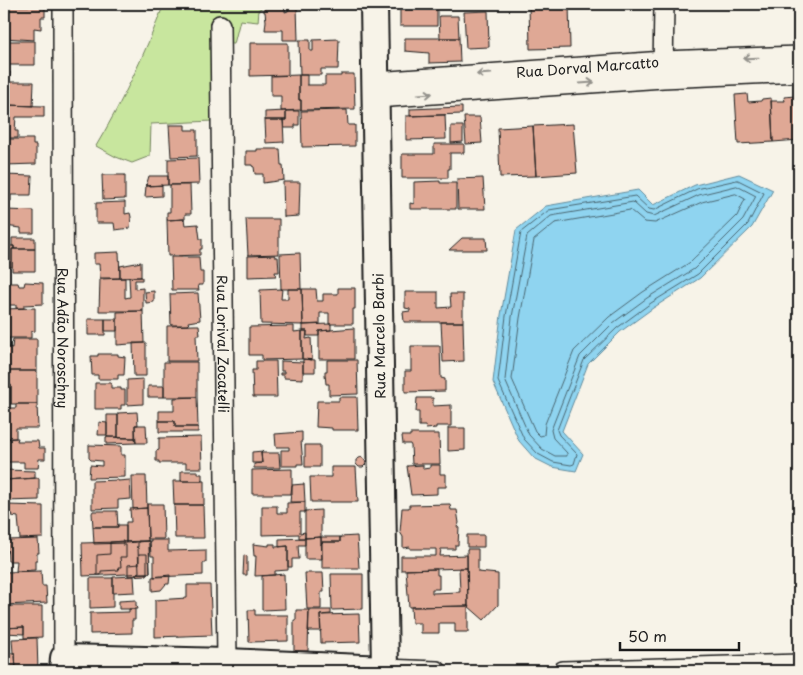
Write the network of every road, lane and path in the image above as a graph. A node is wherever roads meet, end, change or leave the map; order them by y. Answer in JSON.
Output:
{"nodes":[{"id":1,"x":63,"y":4,"type":"edge"},
{"id":2,"x":374,"y":4,"type":"edge"},
{"id":3,"x":664,"y":4,"type":"edge"},
{"id":4,"x":220,"y":25,"type":"dead end"},
{"id":5,"x":799,"y":56,"type":"edge"},
{"id":6,"x":663,"y":70,"type":"junction"},
{"id":7,"x":799,"y":72,"type":"edge"},
{"id":8,"x":376,"y":90,"type":"junction"},
{"id":9,"x":227,"y":662,"type":"junction"},
{"id":10,"x":799,"y":664,"type":"edge"},
{"id":11,"x":64,"y":665,"type":"edge"},
{"id":12,"x":385,"y":669,"type":"junction"},
{"id":13,"x":437,"y":671,"type":"edge"},
{"id":14,"x":563,"y":671,"type":"edge"}],
"edges":[{"from":1,"to":11,"type":"street","name":"Rua Adão Noroschny"},
{"from":2,"to":8,"type":"street","name":"Rua Marcelo Barbi"},
{"from":3,"to":6,"type":"street"},
{"from":4,"to":9,"type":"street","name":"Rua Lorival Zocatelli"},
{"from":5,"to":6,"type":"street","name":"Rua Dorval Marcatto","one_way":true},
{"from":6,"to":7,"type":"street","name":"Rua Dorval Marcatto"},
{"from":6,"to":8,"type":"street","name":"Rua Dorval Marcatto"},
{"from":8,"to":12,"type":"street","name":"Rua Marcelo Barbi"},
{"from":9,"to":11,"type":"street"},
{"from":9,"to":12,"type":"street"},
{"from":10,"to":14,"type":"street"},
{"from":12,"to":13,"type":"street"}]}
